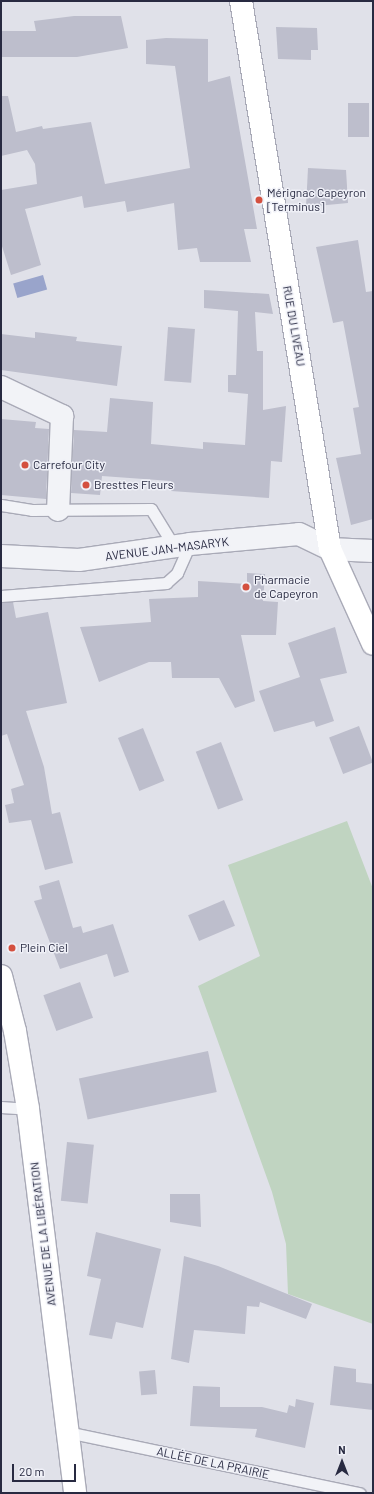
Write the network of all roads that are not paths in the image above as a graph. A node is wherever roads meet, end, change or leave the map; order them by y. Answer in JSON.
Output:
{"nodes":[{"id":1,"x":241,"y":1,"type":"edge"},
{"id":2,"x":1,"y":387,"type":"edge"},
{"id":3,"x":1,"y":505,"type":"edge"},
{"id":4,"x":58,"y":510,"type":"junction"},
{"id":5,"x":182,"y":546,"type":"junction"},
{"id":6,"x":330,"y":549,"type":"junction"},
{"id":7,"x":373,"y":551,"type":"edge"},
{"id":8,"x":1,"y":556,"type":"edge"},
{"id":9,"x":1,"y":596,"type":"edge"},
{"id":10,"x":373,"y":644,"type":"edge"},
{"id":11,"x":1,"y":976,"type":"edge"},
{"id":12,"x":1,"y":1107,"type":"edge"},
{"id":13,"x":28,"y":1109,"type":"junction"},
{"id":14,"x":67,"y":1432,"type":"junction"},
{"id":15,"x":75,"y":1493,"type":"edge"},
{"id":16,"x":360,"y":1493,"type":"edge"}],
"edges":[{"from":1,"to":6,"type":"street","name":"RUE DU LIVEAU"},
{"from":2,"to":4,"type":"street"},
{"from":3,"to":4,"type":"lane"},
{"from":4,"to":5,"type":"lane"},
{"from":5,"to":6,"type":"street","name":"AVENUE JAN-MASARYK"},
{"from":5,"to":8,"type":"street","name":"AVENUE JAN-MASARYK"},
{"from":5,"to":9,"type":"lane"},
{"from":6,"to":7,"type":"street"},
{"from":6,"to":10,"type":"street","name":"RUE DU LIVEAU"},
{"from":11,"to":13,"type":"street","name":"AVENUE DE LA LIBÉRATION"},
{"from":12,"to":13,"type":"lane"},
{"from":13,"to":14,"type":"street","name":"AVENUE DE LA LIBÉRATION"},
{"from":14,"to":15,"type":"street","name":"AVENUE DE LA LIBÉRATION"},
{"from":14,"to":16,"type":"lane","name":"ALLÉE DE LA PRAIRIE"}]}
